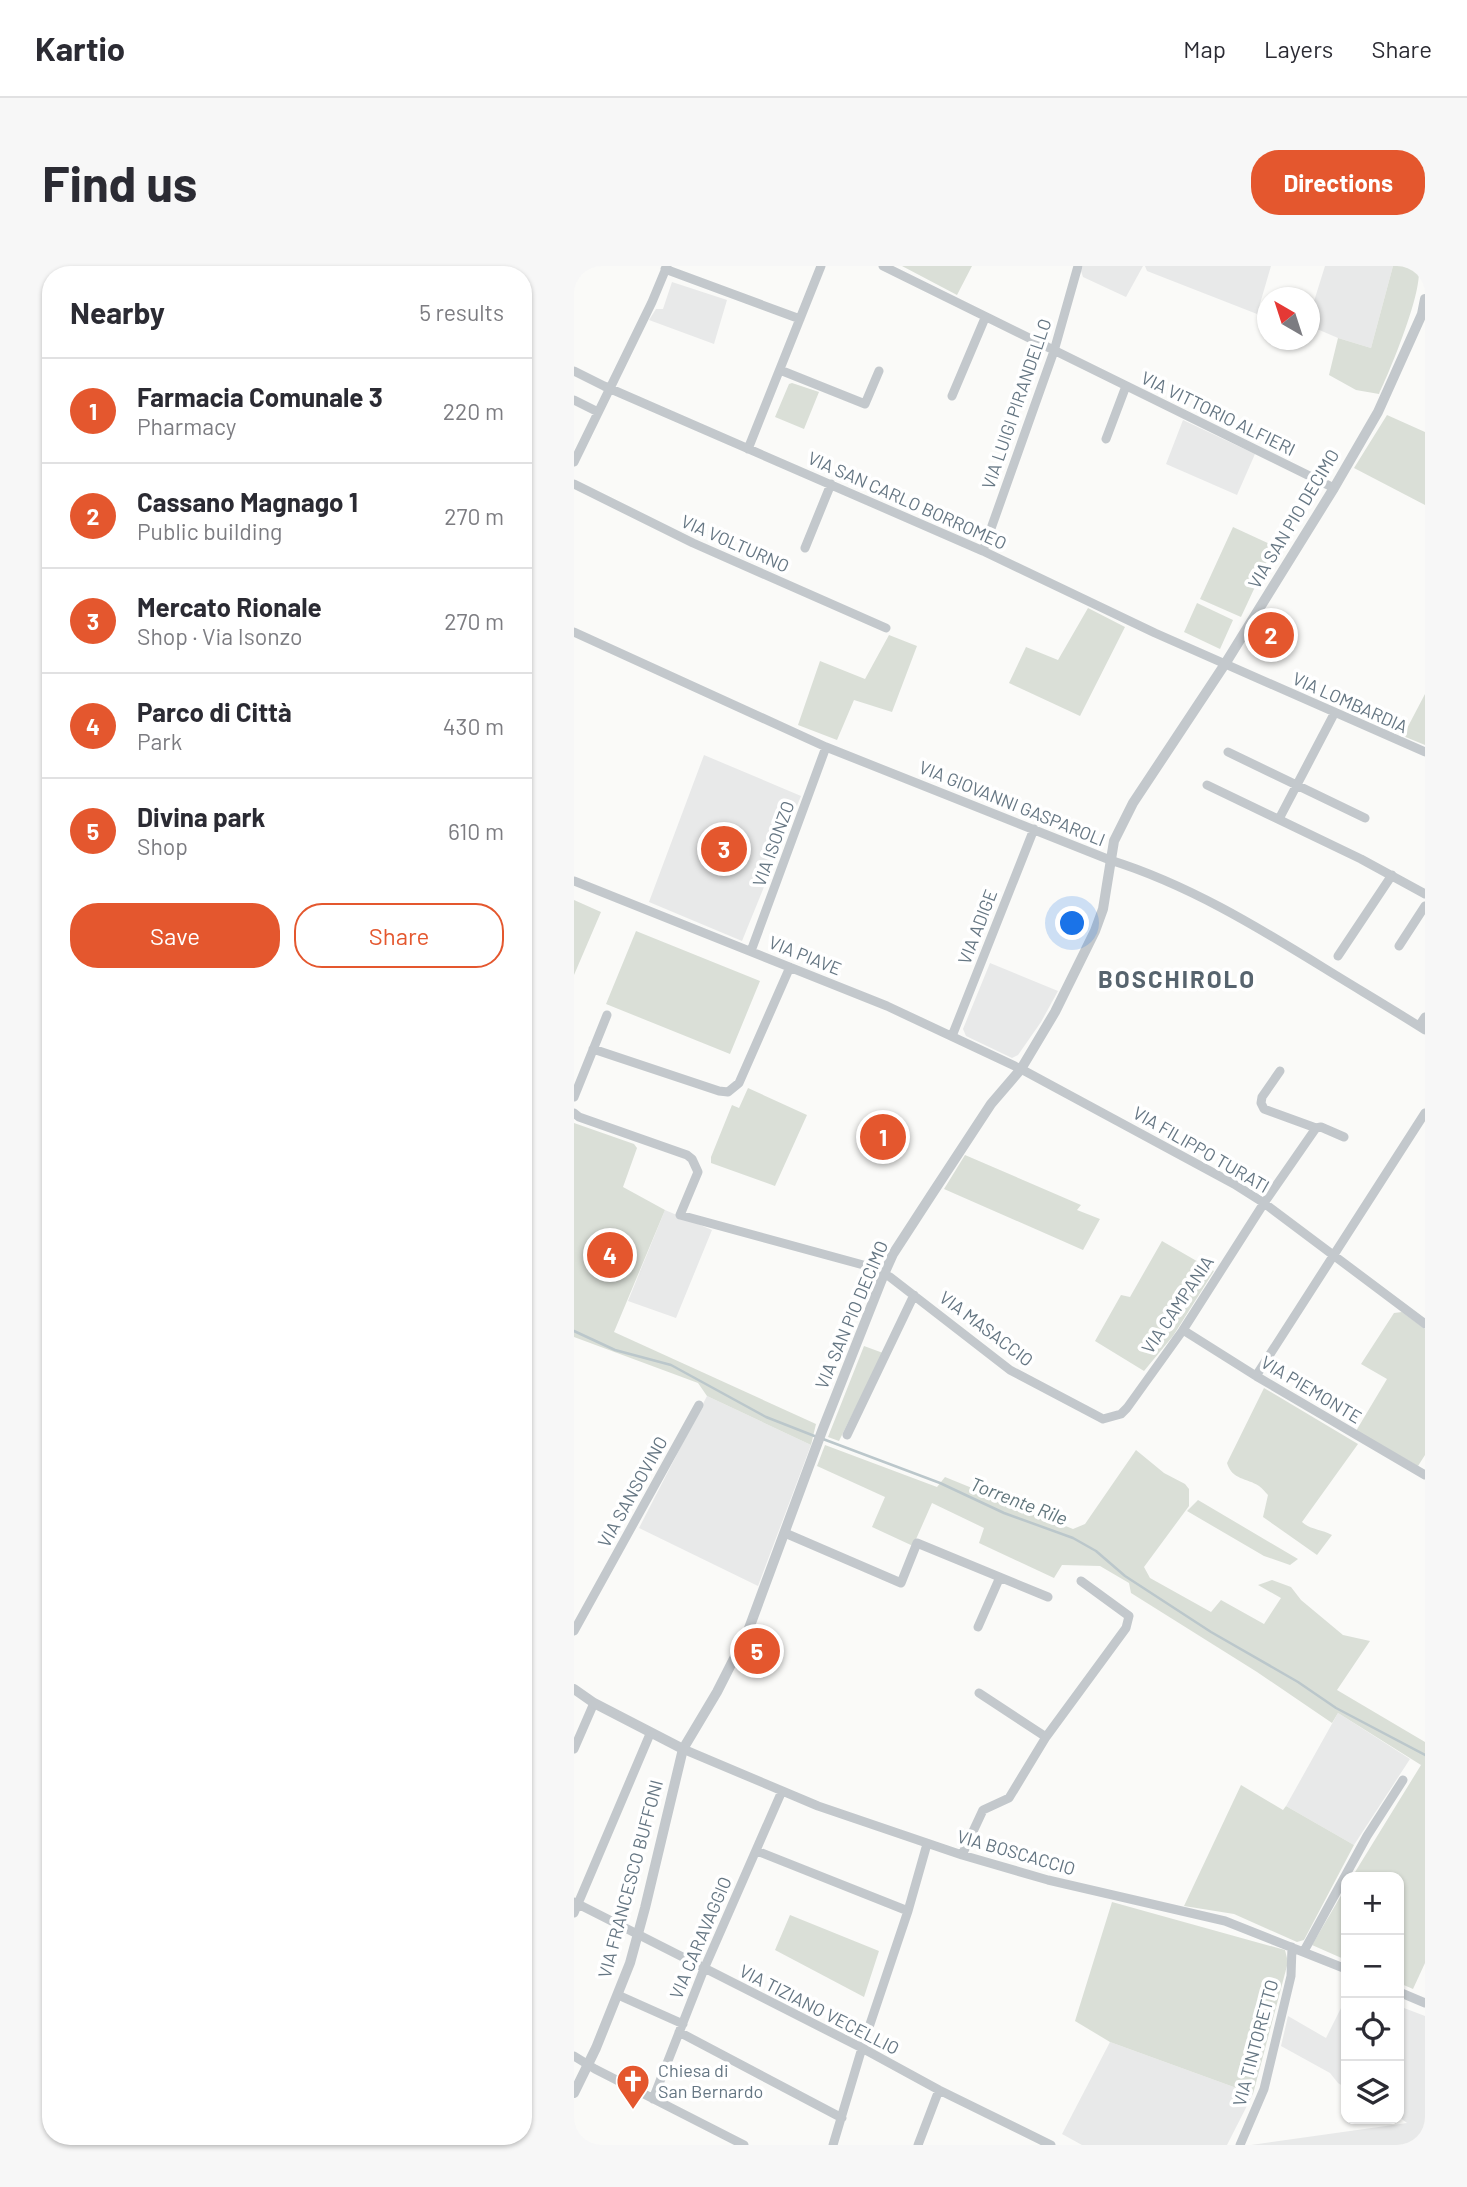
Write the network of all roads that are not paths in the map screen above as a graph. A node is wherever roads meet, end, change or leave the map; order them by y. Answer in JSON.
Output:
{"nodes":[{"id":1,"x":821,"y":266,"type":"edge"},
{"id":2,"x":883,"y":266,"type":"edge"},
{"id":3,"x":1079,"y":266,"type":"edge"},
{"id":4,"x":666,"y":267,"type":"edge"},
{"id":5,"x":1425,"y":299,"type":"edge"},
{"id":6,"x":1423,"y":312,"type":"edge"},
{"id":7,"x":985,"y":318,"type":"junction"},
{"id":8,"x":800,"y":319,"type":"junction"},
{"id":9,"x":1054,"y":351,"type":"junction"},
{"id":10,"x":780,"y":370,"type":"junction"},
{"id":11,"x":574,"y":371,"type":"edge"},
{"id":12,"x":879,"y":371,"type":"dead end"},
{"id":13,"x":1126,"y":386,"type":"junction"},
{"id":14,"x":610,"y":389,"type":"junction"},
{"id":15,"x":952,"y":396,"type":"dead end"},
{"id":16,"x":574,"y":400,"type":"edge"},
{"id":17,"x":597,"y":412,"type":"junction"},
{"id":18,"x":1106,"y":439,"type":"dead end"},
{"id":19,"x":748,"y":449,"type":"junction"},
{"id":20,"x":574,"y":462,"type":"edge"},
{"id":21,"x":574,"y":484,"type":"edge"},
{"id":22,"x":831,"y":484,"type":"junction"},
{"id":23,"x":1334,"y":488,"type":"junction"},
{"id":24,"x":805,"y":548,"type":"dead end"},
{"id":25,"x":983,"y":551,"type":"junction"},
{"id":26,"x":886,"y":628,"type":"dead end"},
{"id":27,"x":574,"y":632,"type":"edge"},
{"id":28,"x":1224,"y":664,"type":"junction"},
{"id":29,"x":1334,"y":714,"type":"junction"},
{"id":30,"x":827,"y":747,"type":"junction"},
{"id":31,"x":1228,"y":752,"type":"dead end"},
{"id":32,"x":1425,"y":752,"type":"edge"},
{"id":33,"x":1207,"y":785,"type":"dead end"},
{"id":34,"x":1297,"y":785,"type":"junction"},
{"id":35,"x":1365,"y":818,"type":"dead end"},
{"id":36,"x":1279,"y":819,"type":"junction"},
{"id":37,"x":1034,"y":829,"type":"junction"},
{"id":38,"x":1110,"y":860,"type":"junction"},
{"id":39,"x":1392,"y":874,"type":"junction"},
{"id":40,"x":574,"y":881,"type":"edge"},
{"id":41,"x":1425,"y":894,"type":"edge"},
{"id":42,"x":1425,"y":906,"type":"edge"},
{"id":43,"x":1399,"y":946,"type":"dead end"},
{"id":44,"x":751,"y":951,"type":"junction"},
{"id":45,"x":1338,"y":956,"type":"dead end"},
{"id":46,"x":790,"y":967,"type":"junction"},
{"id":47,"x":607,"y":1015,"type":"dead end"},
{"id":48,"x":1425,"y":1017,"type":"edge"},
{"id":49,"x":1422,"y":1028,"type":"edge"},
{"id":50,"x":952,"y":1036,"type":"junction"},
{"id":51,"x":593,"y":1049,"type":"junction"},
{"id":52,"x":1021,"y":1069,"type":"junction"},
{"id":53,"x":1280,"y":1071,"type":"dead end"},
{"id":54,"x":574,"y":1097,"type":"edge"},
{"id":55,"x":574,"y":1113,"type":"edge"},
{"id":56,"x":1425,"y":1114,"type":"edge"},
{"id":57,"x":1316,"y":1128,"type":"junction"},
{"id":58,"x":1344,"y":1137,"type":"dead end"},
{"id":59,"x":1264,"y":1203,"type":"junction"},
{"id":60,"x":1334,"y":1255,"type":"junction"},
{"id":61,"x":884,"y":1274,"type":"junction"},
{"id":62,"x":914,"y":1295,"type":"junction"},
{"id":63,"x":1425,"y":1324,"type":"edge"},
{"id":64,"x":1183,"y":1330,"type":"junction"},
{"id":65,"x":1256,"y":1376,"type":"junction"},
{"id":66,"x":699,"y":1405,"type":"dead end"},
{"id":67,"x":1112,"y":1418,"type":"joint"},
{"id":68,"x":847,"y":1435,"type":"dead end"},
{"id":69,"x":1425,"y":1475,"type":"edge"},
{"id":70,"x":785,"y":1533,"type":"junction"},
{"id":71,"x":1000,"y":1577,"type":"junction"},
{"id":72,"x":1082,"y":1581,"type":"dead end"},
{"id":73,"x":1048,"y":1597,"type":"dead end"},
{"id":74,"x":978,"y":1627,"type":"dead end"},
{"id":75,"x":574,"y":1631,"type":"edge"},
{"id":76,"x":574,"y":1689,"type":"edge"},
{"id":77,"x":979,"y":1693,"type":"dead end"},
{"id":78,"x":594,"y":1703,"type":"junction"},
{"id":79,"x":650,"y":1734,"type":"junction"},
{"id":80,"x":1046,"y":1737,"type":"junction"},
{"id":81,"x":574,"y":1749,"type":"edge"},
{"id":82,"x":683,"y":1749,"type":"junction"},
{"id":83,"x":1403,"y":1780,"type":"dead end"},
{"id":84,"x":782,"y":1791,"type":"junction"},
{"id":85,"x":928,"y":1844,"type":"junction"},
{"id":86,"x":757,"y":1851,"type":"junction"},
{"id":87,"x":962,"y":1855,"type":"junction"},
{"id":88,"x":576,"y":1903,"type":"edge"},
{"id":89,"x":908,"y":1911,"type":"junction"},
{"id":90,"x":574,"y":1913,"type":"edge"},
{"id":91,"x":638,"y":1934,"type":"junction"},
{"id":92,"x":1292,"y":1947,"type":"junction"},
{"id":93,"x":1304,"y":1951,"type":"junction"},
{"id":94,"x":1341,"y":1967,"type":"edge"},
{"id":95,"x":704,"y":1969,"type":"junction"},
{"id":96,"x":1404,"y":1994,"type":"edge"},
{"id":97,"x":618,"y":1995,"type":"junction"},
{"id":98,"x":1425,"y":2003,"type":"edge"},
{"id":99,"x":681,"y":2028,"type":"junction"},
{"id":100,"x":862,"y":2048,"type":"junction"},
{"id":101,"x":574,"y":2056,"type":"edge"},
{"id":102,"x":588,"y":2064,"type":"junction"},
{"id":103,"x":939,"y":2090,"type":"junction"},
{"id":104,"x":574,"y":2093,"type":"edge"},
{"id":105,"x":653,"y":2099,"type":"junction"},
{"id":106,"x":842,"y":2118,"type":"junction"},
{"id":107,"x":744,"y":2145,"type":"edge"},
{"id":108,"x":833,"y":2145,"type":"edge"},
{"id":109,"x":918,"y":2145,"type":"edge"},
{"id":110,"x":1051,"y":2145,"type":"edge"},
{"id":111,"x":1240,"y":2145,"type":"edge"}],
"edges":[{"from":1,"to":8,"type":"street"},
{"from":2,"to":7,"type":"street","name":"VIA VITTORIO ALFIERI"},
{"from":3,"to":9,"type":"street","name":"VIA LUIGI PIRANDELLO"},
{"from":4,"to":8,"type":"street"},
{"from":4,"to":14,"type":"street"},
{"from":5,"to":6,"type":"street","name":"VIA SAN PIO DECIMO"},
{"from":6,"to":23,"type":"street","name":"VIA SAN PIO DECIMO"},
{"from":7,"to":9,"type":"street","name":"VIA VITTORIO ALFIERI"},
{"from":7,"to":15,"type":"street"},
{"from":8,"to":10,"type":"street"},
{"from":9,"to":13,"type":"street","name":"VIA VITTORIO ALFIERI"},
{"from":9,"to":25,"type":"street","name":"VIA LUIGI PIRANDELLO"},
{"from":10,"to":12,"type":"street"},
{"from":10,"to":19,"type":"street"},
{"from":11,"to":14,"type":"street","name":"VIA SAN CARLO BORROMEO"},
{"from":13,"to":18,"type":"street","name":"VIA VITTORIO ALFIERI"},
{"from":13,"to":23,"type":"street","name":"VIA VITTORIO ALFIERI"},
{"from":14,"to":17,"type":"street"},
{"from":14,"to":19,"type":"street","name":"VIA SAN CARLO BORROMEO"},
{"from":16,"to":17,"type":"street"},
{"from":17,"to":20,"type":"street"},
{"from":19,"to":22,"type":"street","name":"VIA SAN CARLO BORROMEO"},
{"from":21,"to":26,"type":"street","name":"VIA VOLTURNO"},
{"from":22,"to":24,"type":"street"},
{"from":22,"to":25,"type":"street","name":"VIA SAN CARLO BORROMEO"},
{"from":23,"to":28,"type":"street","name":"VIA SAN PIO DECIMO"},
{"from":25,"to":28,"type":"street","name":"VIA SAN CARLO BORROMEO"},
{"from":27,"to":30,"type":"street","name":"VIA GIOVANNI GASPAROLI"},
{"from":28,"to":29,"type":"street","name":"VIA LOMBARDIA"},
{"from":28,"to":38,"type":"street","name":"VIA SAN PIO DECIMO"},
{"from":29,"to":32,"type":"street","name":"VIA LOMBARDIA"},
{"from":29,"to":34,"type":"street"},
{"from":30,"to":37,"type":"street","name":"VIA GIOVANNI GASPAROLI"},
{"from":30,"to":44,"type":"street","name":"VIA ISONZO"},
{"from":31,"to":34,"type":"street"},
{"from":33,"to":36,"type":"street"},
{"from":34,"to":35,"type":"street"},
{"from":34,"to":36,"type":"street"},
{"from":36,"to":39,"type":"street"},
{"from":37,"to":38,"type":"street","name":"VIA GIOVANNI GASPAROLI"},
{"from":37,"to":50,"type":"street","name":"VIA ADIGE"},
{"from":38,"to":49,"type":"street","name":"VIA GIOVANNI GASPAROLI"},
{"from":38,"to":52,"type":"street","name":"VIA SAN PIO DECIMO"},
{"from":39,"to":41,"type":"street"},
{"from":39,"to":45,"type":"street"},
{"from":40,"to":44,"type":"street","name":"VIA PIAVE"},
{"from":42,"to":43,"type":"street"},
{"from":44,"to":46,"type":"street","name":"VIA PIAVE"},
{"from":46,"to":50,"type":"street","name":"VIA PIAVE"},
{"from":46,"to":51,"type":"street"},
{"from":47,"to":51,"type":"street"},
{"from":48,"to":49,"type":"street"},
{"from":50,"to":52,"type":"street","name":"VIA PIAVE"},
{"from":51,"to":54,"type":"street"},
{"from":52,"to":59,"type":"street","name":"VIA FILIPPO TURATI"},
{"from":52,"to":61,"type":"street","name":"VIA SAN PIO DECIMO"},
{"from":53,"to":57,"type":"street"},
{"from":55,"to":61,"type":"street","name":"VIA MASACCIO"},
{"from":56,"to":60,"type":"street"},
{"from":57,"to":58,"type":"street"},
{"from":57,"to":59,"type":"street","name":"VIA CAMPANIA"},
{"from":59,"to":60,"type":"street","name":"VIA FILIPPO TURATI"},
{"from":59,"to":64,"type":"street","name":"VIA CAMPANIA"},
{"from":60,"to":63,"type":"street","name":"VIA FILIPPO TURATI"},
{"from":60,"to":65,"type":"street"},
{"from":61,"to":62,"type":"street","name":"VIA MASACCIO"},
{"from":61,"to":70,"type":"street","name":"VIA SAN PIO DECIMO"},
{"from":62,"to":67,"type":"street","name":"VIA MASACCIO"},
{"from":62,"to":68,"type":"street"},
{"from":64,"to":65,"type":"street","name":"VIA PIEMONTE"},
{"from":64,"to":67,"type":"street","name":"VIA CAMPANIA"},
{"from":65,"to":69,"type":"street","name":"VIA PIEMONTE"},
{"from":66,"to":75,"type":"street","name":"VIA SANSOVINO"},
{"from":70,"to":71,"type":"street"},
{"from":70,"to":82,"type":"street","name":"VIA SAN PIO DECIMO"},
{"from":71,"to":73,"type":"street"},
{"from":71,"to":74,"type":"street"},
{"from":72,"to":80,"type":"street"},
{"from":76,"to":78,"type":"street"},
{"from":77,"to":80,"type":"street"},
{"from":78,"to":79,"type":"street"},
{"from":78,"to":81,"type":"street"},
{"from":79,"to":82,"type":"street"},
{"from":79,"to":88,"type":"street"},
{"from":80,"to":87,"type":"street"},
{"from":82,"to":84,"type":"street","name":"VIA BOSCACCIO"},
{"from":82,"to":91,"type":"street","name":"VIA FRANCESCO BUFFONI"},
{"from":83,"to":93,"type":"street"},
{"from":84,"to":85,"type":"street","name":"VIA BOSCACCIO"},
{"from":84,"to":86,"type":"street","name":"VIA CARAVAGGIO"},
{"from":85,"to":87,"type":"street","name":"VIA BOSCACCIO"},
{"from":85,"to":89,"type":"street"},
{"from":86,"to":89,"type":"street"},
{"from":86,"to":95,"type":"street","name":"VIA CARAVAGGIO"},
{"from":87,"to":92,"type":"street","name":"VIA BOSCACCIO"},
{"from":88,"to":90,"type":"street"},
{"from":88,"to":91,"type":"street","name":"VIA TIZIANO VECELLIO"},
{"from":89,"to":100,"type":"street"},
{"from":91,"to":95,"type":"street","name":"VIA TIZIANO VECELLIO"},
{"from":91,"to":97,"type":"street","name":"VIA FRANCESCO BUFFONI"},
{"from":92,"to":93,"type":"street","name":"VIA BOSCACCIO"},
{"from":92,"to":111,"type":"street","name":"VIA TINTORETTO"},
{"from":93,"to":94,"type":"street","name":"VIA BOSCACCIO"},
{"from":95,"to":99,"type":"street","name":"VIA CARAVAGGIO"},
{"from":95,"to":100,"type":"street","name":"VIA TIZIANO VECELLIO"},
{"from":96,"to":98,"type":"street"},
{"from":97,"to":99,"type":"street"},
{"from":97,"to":102,"type":"street","name":"VIA FRANCESCO BUFFONI"},
{"from":99,"to":105,"type":"street","name":"VIA CARAVAGGIO"},
{"from":99,"to":106,"type":"street"},
{"from":100,"to":103,"type":"street","name":"VIA TIZIANO VECELLIO"},
{"from":100,"to":106,"type":"street"},
{"from":101,"to":102,"type":"street"},
{"from":102,"to":104,"type":"street","name":"VIA FRANCESCO BUFFONI"},
{"from":102,"to":105,"type":"street"},
{"from":103,"to":109,"type":"street"},
{"from":103,"to":110,"type":"street","name":"VIA TIZIANO VECELLIO"},
{"from":105,"to":107,"type":"street"},
{"from":106,"to":108,"type":"street"}]}
